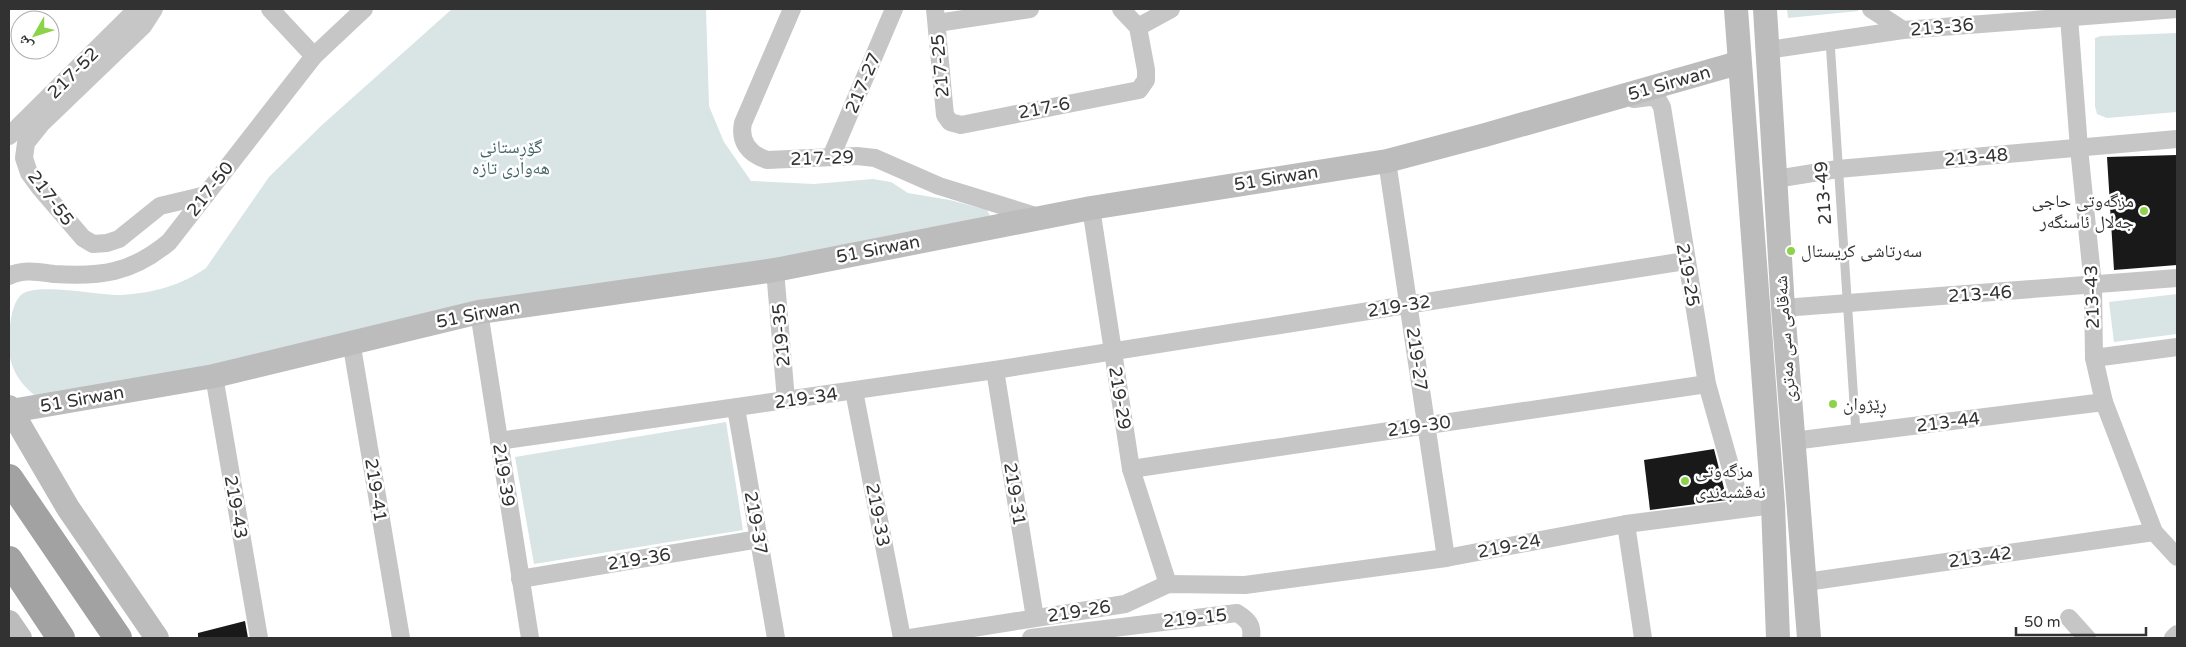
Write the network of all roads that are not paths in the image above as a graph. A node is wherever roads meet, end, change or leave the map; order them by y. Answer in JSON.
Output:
{"nodes":[{"id":1,"x":137,"y":9,"type":"edge"},
{"id":2,"x":154,"y":9,"type":"edge"},
{"id":3,"x":270,"y":9,"type":"edge"},
{"id":4,"x":364,"y":9,"type":"edge"},
{"id":5,"x":792,"y":9,"type":"edge"},
{"id":6,"x":894,"y":9,"type":"edge"},
{"id":7,"x":1030,"y":9,"type":"edge"},
{"id":8,"x":1121,"y":9,"type":"edge"},
{"id":9,"x":1171,"y":9,"type":"edge"},
{"id":10,"x":1736,"y":9,"type":"edge"},
{"id":11,"x":1765,"y":9,"type":"edge"},
{"id":12,"x":1871,"y":9,"type":"edge"},
{"id":13,"x":2177,"y":9,"type":"edge"},
{"id":14,"x":2093,"y":12,"type":"edge"},
{"id":15,"x":936,"y":16,"type":"edge"},
{"id":16,"x":2069,"y":18,"type":"junction"},
{"id":17,"x":1138,"y":27,"type":"junction"},
{"id":18,"x":1903,"y":30,"type":"junction"},
{"id":19,"x":1830,"y":41,"type":"junction"},
{"id":20,"x":1768,"y":50,"type":"junction"},
{"id":21,"x":314,"y":56,"type":"junction"},
{"id":22,"x":1738,"y":63,"type":"junction"},
{"id":23,"x":1598,"y":103,"type":"junction"},
{"id":24,"x":950,"y":122,"type":"joint"},
{"id":25,"x":9,"y":136,"type":"edge"},
{"id":26,"x":2177,"y":139,"type":"edge"},
{"id":27,"x":2079,"y":148,"type":"junction"},
{"id":28,"x":831,"y":156,"type":"junction"},
{"id":29,"x":1387,"y":161,"type":"junction"},
{"id":30,"x":1838,"y":169,"type":"junction"},
{"id":31,"x":1775,"y":179,"type":"junction"},
{"id":32,"x":206,"y":195,"type":"junction"},
{"id":33,"x":1091,"y":208,"type":"junction"},
{"id":34,"x":1040,"y":218,"type":"junction"},
{"id":35,"x":1685,"y":260,"type":"junction"},
{"id":36,"x":775,"y":270,"type":"junction"},
{"id":37,"x":9,"y":276,"type":"edge"},
{"id":38,"x":2177,"y":278,"type":"edge"},
{"id":39,"x":2093,"y":286,"type":"junction"},
{"id":40,"x":1847,"y":304,"type":"junction"},
{"id":41,"x":1408,"y":305,"type":"junction"},
{"id":42,"x":1783,"y":308,"type":"junction"},
{"id":43,"x":478,"y":312,"type":"junction"},
{"id":44,"x":351,"y":341,"type":"junction"},
{"id":45,"x":2177,"y":347,"type":"edge"},
{"id":46,"x":1113,"y":352,"type":"junction"},
{"id":47,"x":2094,"y":358,"type":"junction"},
{"id":48,"x":996,"y":370,"type":"junction"},
{"id":49,"x":214,"y":376,"type":"junction"},
{"id":50,"x":1707,"y":384,"type":"junction"},
{"id":51,"x":854,"y":391,"type":"junction"},
{"id":52,"x":786,"y":400,"type":"junction"},
{"id":53,"x":2104,"y":402,"type":"junction"},
{"id":54,"x":736,"y":408,"type":"junction"},
{"id":55,"x":10,"y":410,"type":"edge"},
{"id":56,"x":1426,"y":425,"type":"junction"},
{"id":57,"x":1856,"y":433,"type":"junction"},
{"id":58,"x":499,"y":441,"type":"junction"},
{"id":59,"x":1793,"y":441,"type":"junction"},
{"id":60,"x":1131,"y":469,"type":"junction"},
{"id":61,"x":9,"y":478,"type":"edge"},
{"id":62,"x":1772,"y":504,"type":"junction"},
{"id":63,"x":1740,"y":508,"type":"junction"},
{"id":64,"x":1626,"y":524,"type":"junction"},
{"id":65,"x":2154,"y":532,"type":"junction"},
{"id":66,"x":759,"y":539,"type":"junction"},
{"id":67,"x":2177,"y":557,"type":"edge"},
{"id":68,"x":1446,"y":558,"type":"junction"},
{"id":69,"x":9,"y":560,"type":"edge"},
{"id":70,"x":520,"y":579,"type":"junction"},
{"id":71,"x":1806,"y":582,"type":"junction"},
{"id":72,"x":1168,"y":584,"type":"junction"},
{"id":73,"x":1245,"y":585,"type":"joint"},
{"id":74,"x":1035,"y":618,"type":"junction"},
{"id":75,"x":2069,"y":618,"type":"dead end"},
{"id":76,"x":9,"y":622,"type":"edge"},
{"id":77,"x":2177,"y":634,"type":"edge"},
{"id":78,"x":20,"y":638,"type":"edge"},
{"id":79,"x":62,"y":638,"type":"edge"},
{"id":80,"x":118,"y":638,"type":"edge"},
{"id":81,"x":157,"y":638,"type":"edge"},
{"id":82,"x":259,"y":638,"type":"edge"},
{"id":83,"x":401,"y":638,"type":"edge"},
{"id":84,"x":530,"y":638,"type":"edge"},
{"id":85,"x":776,"y":638,"type":"edge"},
{"id":86,"x":902,"y":638,"type":"edge"},
{"id":87,"x":910,"y":638,"type":"edge"},
{"id":88,"x":1031,"y":638,"type":"edge"},
{"id":89,"x":1251,"y":638,"type":"edge"},
{"id":90,"x":1643,"y":638,"type":"edge"},
{"id":91,"x":1778,"y":638,"type":"edge"},
{"id":92,"x":1809,"y":638,"type":"edge"},
{"id":93,"x":2087,"y":638,"type":"edge"},
{"id":94,"x":2173,"y":638,"type":"edge"}],
"edges":[{"from":1,"to":25,"type":"street","name":"217-52"},
{"from":2,"to":32,"type":"street","name":"217-55"},
{"from":3,"to":21,"type":"street"},
{"from":4,"to":21,"type":"street","name":"217-50"},
{"from":5,"to":28,"type":"street","name":"217-29"},
{"from":6,"to":28,"type":"street","name":"217-27"},
{"from":7,"to":15,"type":"street"},
{"from":8,"to":17,"type":"street"},
{"from":9,"to":17,"type":"street"},
{"from":10,"to":22,"type":"main road","name":"شەقامی سی مەتری"},
{"from":11,"to":20,"type":"main road","name":"شەقامی سی مەتری"},
{"from":12,"to":18,"type":"street"},
{"from":13,"to":14,"type":"street","name":"213-36"},
{"from":14,"to":16,"type":"street","name":"213-36"},
{"from":15,"to":24,"type":"street","name":"217-25"},
{"from":16,"to":18,"type":"street","name":"213-36"},
{"from":16,"to":27,"type":"street","name":"213-43"},
{"from":17,"to":24,"type":"street","name":"217-6"},
{"from":18,"to":19,"type":"street","name":"213-36"},
{"from":19,"to":20,"type":"street","name":"213-36"},
{"from":19,"to":30,"type":"lane","name":"213-49"},
{"from":20,"to":31,"type":"main road","name":"شەقامی سی مەتری"},
{"from":21,"to":32,"type":"street","name":"217-50"},
{"from":22,"to":23,"type":"main road","name":"51 Sirwan"},
{"from":22,"to":62,"type":"main road","name":"شەقامی سی مەتری"},
{"from":23,"to":29,"type":"main road","name":"51 Sirwan"},
{"from":23,"to":35,"type":"street","name":"219-25"},
{"from":26,"to":27,"type":"street","name":"213-48"},
{"from":27,"to":30,"type":"street","name":"213-48"},
{"from":27,"to":39,"type":"street","name":"213-43"},
{"from":28,"to":34,"type":"street","name":"217-29"},
{"from":29,"to":33,"type":"main road","name":"51 Sirwan"},
{"from":29,"to":41,"type":"street","name":"219-27"},
{"from":30,"to":31,"type":"street","name":"213-48"},
{"from":30,"to":40,"type":"lane","name":"213-49"},
{"from":31,"to":42,"type":"main road","name":"شەقامی سی مەتری"},
{"from":32,"to":37,"type":"street","name":"217-50"},
{"from":33,"to":34,"type":"main road","name":"51 Sirwan"},
{"from":33,"to":46,"type":"street","name":"219-29"},
{"from":34,"to":36,"type":"main road","name":"51 Sirwan"},
{"from":35,"to":41,"type":"street","name":"219-32"},
{"from":35,"to":50,"type":"street","name":"219-25"},
{"from":36,"to":43,"type":"main road","name":"51 Sirwan"},
{"from":36,"to":52,"type":"street","name":"219-35"},
{"from":38,"to":39,"type":"street","name":"213-46"},
{"from":39,"to":40,"type":"street","name":"213-46"},
{"from":39,"to":47,"type":"street","name":"213-43"},
{"from":40,"to":42,"type":"street","name":"213-46"},
{"from":40,"to":57,"type":"lane","name":"213-49"},
{"from":41,"to":46,"type":"street","name":"219-32"},
{"from":41,"to":56,"type":"street","name":"219-27"},
{"from":42,"to":59,"type":"main road","name":"شەقامی سی مەتری"},
{"from":43,"to":44,"type":"main road","name":"51 Sirwan"},
{"from":43,"to":58,"type":"street","name":"219-39"},
{"from":44,"to":49,"type":"main road","name":"51 Sirwan"},
{"from":44,"to":83,"type":"street","name":"219-41"},
{"from":45,"to":47,"type":"street"},
{"from":46,"to":48,"type":"street","name":"219-34"},
{"from":46,"to":60,"type":"street","name":"219-29"},
{"from":47,"to":53,"type":"street","name":"213-43"},
{"from":48,"to":51,"type":"street","name":"219-34"},
{"from":48,"to":74,"type":"street","name":"219-31"},
{"from":49,"to":55,"type":"main road","name":"51 Sirwan"},
{"from":49,"to":82,"type":"street","name":"219-43"},
{"from":50,"to":56,"type":"street","name":"219-30"},
{"from":50,"to":63,"type":"street","name":"219-25"},
{"from":51,"to":52,"type":"street","name":"219-34"},
{"from":51,"to":86,"type":"street","name":"219-33"},
{"from":52,"to":54,"type":"street","name":"219-34"},
{"from":53,"to":57,"type":"street","name":"213-44"},
{"from":53,"to":65,"type":"street","name":"213-43"},
{"from":54,"to":58,"type":"street","name":"219-34"},
{"from":54,"to":66,"type":"street","name":"219-37"},
{"from":55,"to":81,"type":"main road"},
{"from":56,"to":60,"type":"street","name":"219-30"},
{"from":56,"to":68,"type":"street","name":"219-27"},
{"from":57,"to":59,"type":"street","name":"213-44"},
{"from":58,"to":70,"type":"street","name":"219-39"},
{"from":59,"to":71,"type":"main road","name":"شەقامی سی مەتری"},
{"from":60,"to":72,"type":"street","name":"219-29"},
{"from":61,"to":80,"type":"highway"},
{"from":62,"to":63,"type":"street","name":"219-24"},
{"from":62,"to":91,"type":"main road","name":"شەقامی سی مەتری"},
{"from":63,"to":64,"type":"street","name":"219-24"},
{"from":64,"to":68,"type":"street","name":"219-24"},
{"from":64,"to":90,"type":"street"},
{"from":65,"to":67,"type":"street","name":"213-43"},
{"from":65,"to":71,"type":"street","name":"213-42"},
{"from":66,"to":70,"type":"street","name":"219-36"},
{"from":66,"to":85,"type":"street","name":"219-37"},
{"from":68,"to":73,"type":"street","name":"219-24"},
{"from":69,"to":79,"type":"highway"},
{"from":70,"to":84,"type":"street","name":"219-39"},
{"from":71,"to":92,"type":"main road","name":"شەقامی سی مەتری"},
{"from":72,"to":73,"type":"street","name":"219-26"},
{"from":72,"to":74,"type":"street","name":"219-26"},
{"from":74,"to":87,"type":"street","name":"219-26"},
{"from":75,"to":93,"type":"street"},
{"from":76,"to":78,"type":"main road"},
{"from":77,"to":94,"type":"street"},
{"from":88,"to":89,"type":"street","name":"219-15"}]}
